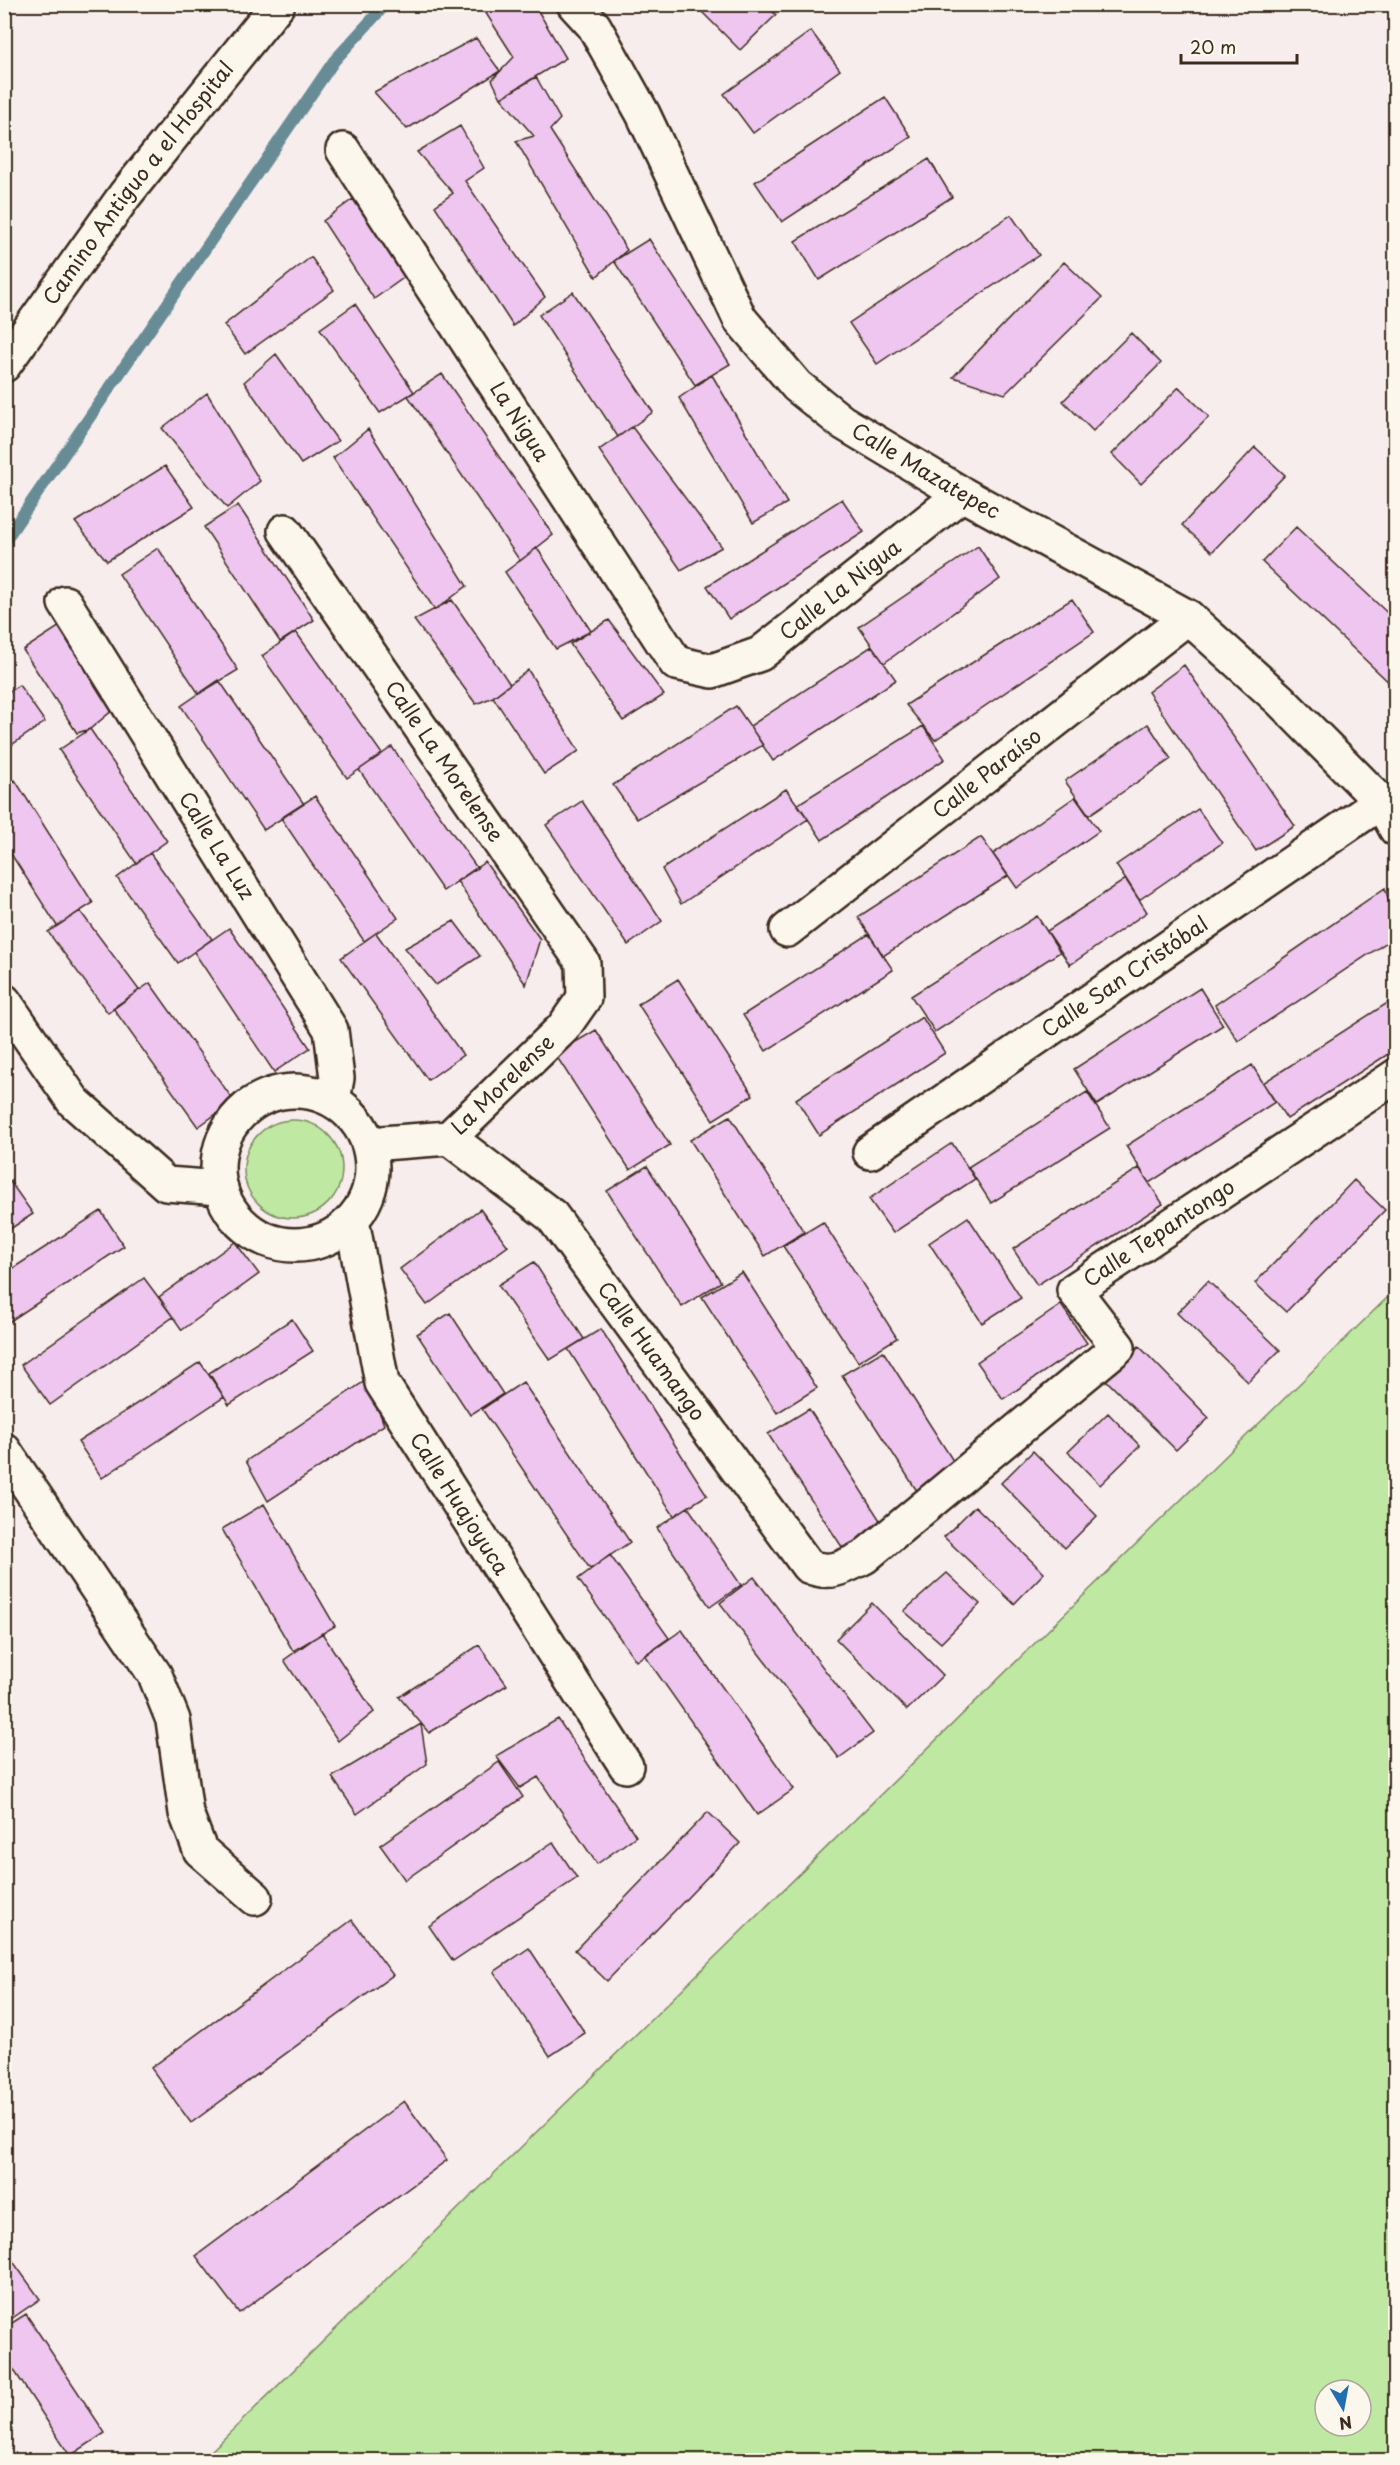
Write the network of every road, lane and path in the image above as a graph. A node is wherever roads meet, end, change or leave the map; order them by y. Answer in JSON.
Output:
{"nodes":[{"id":1,"x":278,"y":4,"type":"edge"},
{"id":2,"x":574,"y":4,"type":"edge"},
{"id":3,"x":343,"y":150,"type":"dead end"},
{"id":4,"x":4,"y":365,"type":"edge"},
{"id":5,"x":962,"y":494,"type":"junction"},
{"id":6,"x":285,"y":531,"type":"dead end"},
{"id":7,"x":65,"y":603,"type":"dead end"},
{"id":8,"x":1188,"y":617,"type":"junction"},
{"id":9,"x":712,"y":670,"type":"joint"},
{"id":10,"x":1388,"y":815,"type":"edge"},
{"id":11,"x":787,"y":930,"type":"dead end"},
{"id":12,"x":584,"y":998,"type":"joint"},
{"id":13,"x":4,"y":1001,"type":"edge"},
{"id":14,"x":1395,"y":1076,"type":"edge"},
{"id":15,"x":333,"y":1100,"type":"junction"},
{"id":16,"x":449,"y":1138,"type":"junction"},
{"id":17,"x":369,"y":1144,"type":"junction"},
{"id":18,"x":870,"y":1152,"type":"dead end"},
{"id":19,"x":221,"y":1188,"type":"junction"},
{"id":20,"x":352,"y":1220,"type":"junction"},
{"id":21,"x":4,"y":1450,"type":"edge"},
{"id":22,"x":836,"y":1571,"type":"joint"},
{"id":23,"x":626,"y":1766,"type":"dead end"},
{"id":24,"x":255,"y":1898,"type":"dead end"}],
"edges":[{"from":1,"to":4,"type":"street","name":"Camino Antiguo a el Hospital"},
{"from":2,"to":5,"type":"street","name":"Calle Mazatepec"},
{"from":3,"to":9,"type":"street","name":"La Nigua"},
{"from":5,"to":8,"type":"street","name":"Calle Mazatepec"},
{"from":5,"to":9,"type":"street","name":"Calle La Nigua"},
{"from":6,"to":12,"type":"street","name":"Calle La Morelense"},
{"from":7,"to":15,"type":"street","name":"Calle La Luz"},
{"from":8,"to":10,"type":"street","name":"Calle Mazatepec"},
{"from":8,"to":11,"type":"street","name":"Calle Paraíso"},
{"from":10,"to":18,"type":"street","name":"Calle San Cristóbal"},
{"from":12,"to":16,"type":"street","name":"La Morelense"},
{"from":13,"to":19,"type":"street"},
{"from":14,"to":22,"type":"street","name":"Calle Tepantongo"},
{"from":15,"to":17,"type":"street"},
{"from":15,"to":19,"type":"street"},
{"from":16,"to":17,"type":"street","name":"La Morelense"},
{"from":16,"to":22,"type":"street","name":"Calle Huamango"},
{"from":17,"to":20,"type":"street"},
{"from":19,"to":20,"type":"street"},
{"from":20,"to":23,"type":"street","name":"Calle Huajoyuca"},
{"from":21,"to":24,"type":"street"}]}
